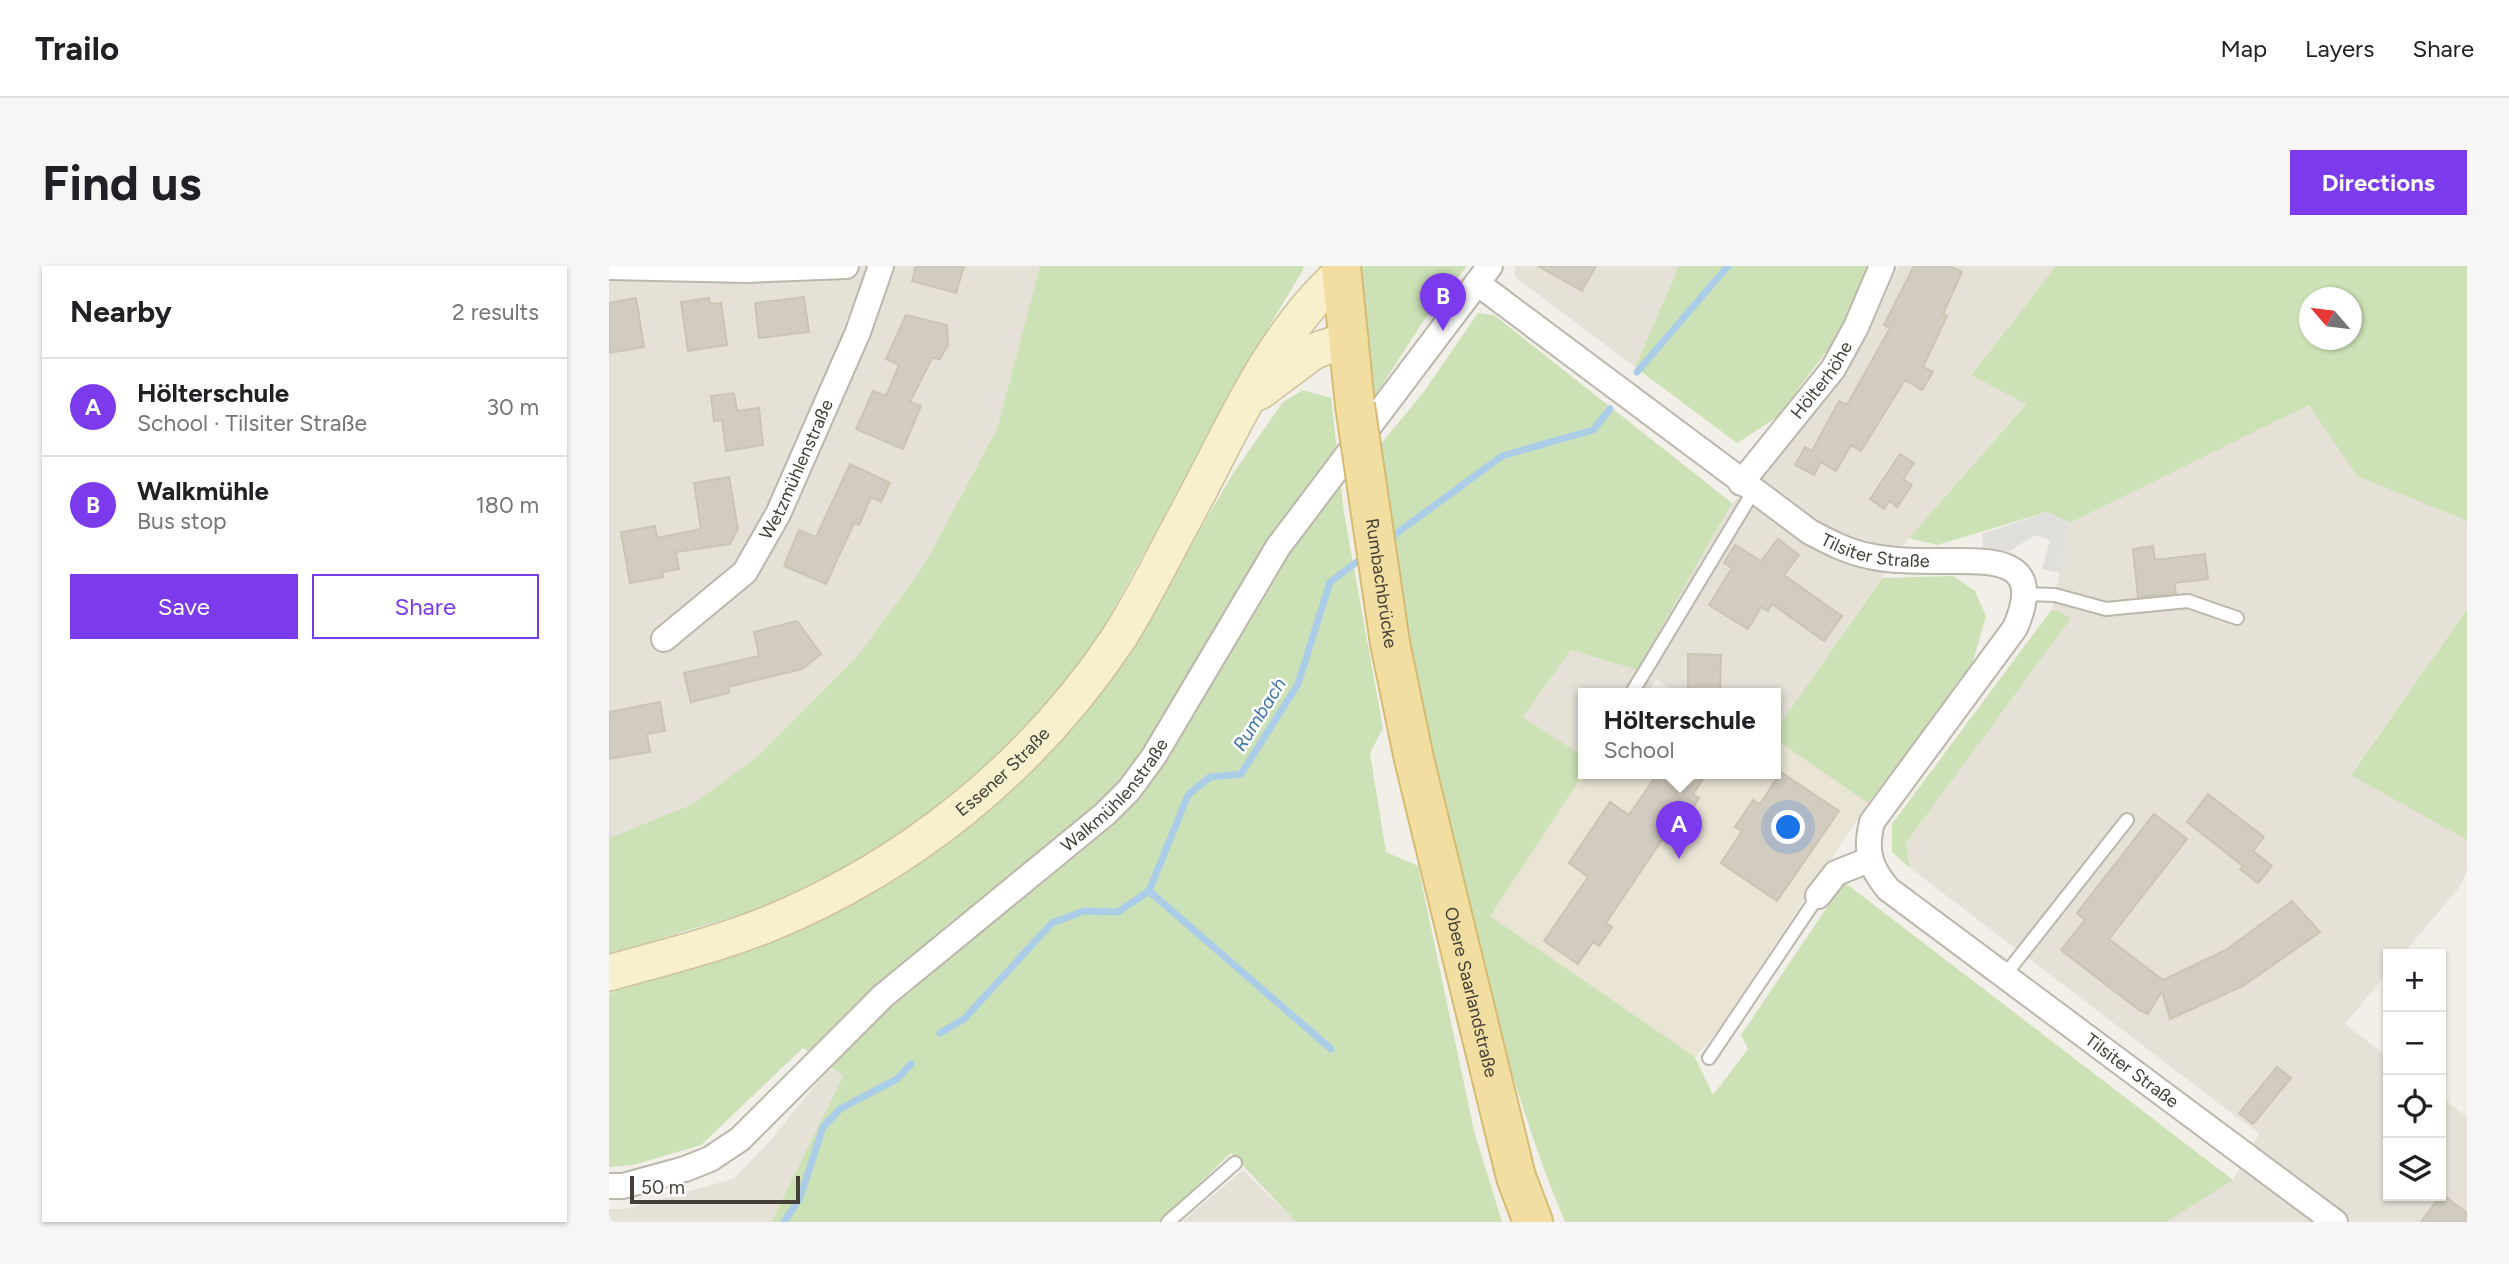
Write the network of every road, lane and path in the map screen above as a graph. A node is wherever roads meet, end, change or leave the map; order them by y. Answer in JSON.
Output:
{"nodes":[{"id":1,"x":846,"y":266,"type":"edge"},
{"id":2,"x":881,"y":266,"type":"edge"},
{"id":3,"x":1882,"y":266,"type":"edge"},
{"id":4,"x":609,"y":267,"type":"edge"},
{"id":5,"x":689,"y":267,"type":"edge"},
{"id":6,"x":1341,"y":269,"type":"edge"},
{"id":7,"x":1483,"y":275,"type":"edge"},
{"id":8,"x":1350,"y":339,"type":"junction"},
{"id":9,"x":1248,"y":401,"type":"junction"},
{"id":10,"x":1355,"y":405,"type":"joint"},
{"id":11,"x":1747,"y":487,"type":"junction"},
{"id":12,"x":2025,"y":594,"type":"junction"},
{"id":13,"x":2237,"y":618,"type":"dead end"},
{"id":14,"x":664,"y":639,"type":"dead end"},
{"id":15,"x":1635,"y":688,"type":"edge"},
{"id":16,"x":1415,"y":760,"type":"joint"},
{"id":17,"x":2127,"y":820,"type":"dead end"},
{"id":18,"x":1869,"y":860,"type":"junction"},
{"id":19,"x":1818,"y":896,"type":"joint"},
{"id":20,"x":609,"y":973,"type":"edge"},
{"id":21,"x":2005,"y":975,"type":"junction"},
{"id":22,"x":1709,"y":1058,"type":"dead end"},
{"id":23,"x":1235,"y":1163,"type":"dead end"},
{"id":24,"x":609,"y":1186,"type":"edge"},
{"id":25,"x":1168,"y":1222,"type":"edge"},
{"id":26,"x":1533,"y":1222,"type":"edge"},
{"id":27,"x":2335,"y":1222,"type":"edge"}],
"edges":[{"from":1,"to":5,"type":"street"},
{"from":2,"to":14,"type":"street","name":"Wetzmühlenstraße"},
{"from":3,"to":11,"type":"street","name":"Hölterhöhe"},
{"from":4,"to":5,"type":"street"},
{"from":6,"to":8,"type":"main road","name":"Essener Straße"},
{"from":6,"to":9,"type":"main road","name":"Essener Straße"},
{"from":7,"to":11,"type":"street","name":"Tilsiter Straße"},
{"from":7,"to":24,"type":"street","name":"Walkmühlenstraße"},
{"from":8,"to":9,"type":"main road","name":"Essener Straße"},
{"from":8,"to":10,"type":"main road","name":"Essener Straße"},
{"from":9,"to":20,"type":"main road","name":"Essener Straße"},
{"from":10,"to":16,"type":"main road","name":"Rumbachbrücke","bridge":true},
{"from":11,"to":12,"type":"street","name":"Tilsiter Straße"},
{"from":11,"to":15,"type":"lane"},
{"from":12,"to":13,"type":"lane"},
{"from":12,"to":18,"type":"street"},
{"from":16,"to":26,"type":"main road","name":"Obere Saarlandstraße"},
{"from":17,"to":21,"type":"lane"},
{"from":18,"to":19,"type":"street"},
{"from":18,"to":21,"type":"street","name":"Tilsiter Straße"},
{"from":19,"to":22,"type":"lane"},
{"from":21,"to":27,"type":"street","name":"Tilsiter Straße"},
{"from":23,"to":25,"type":"lane"}]}
